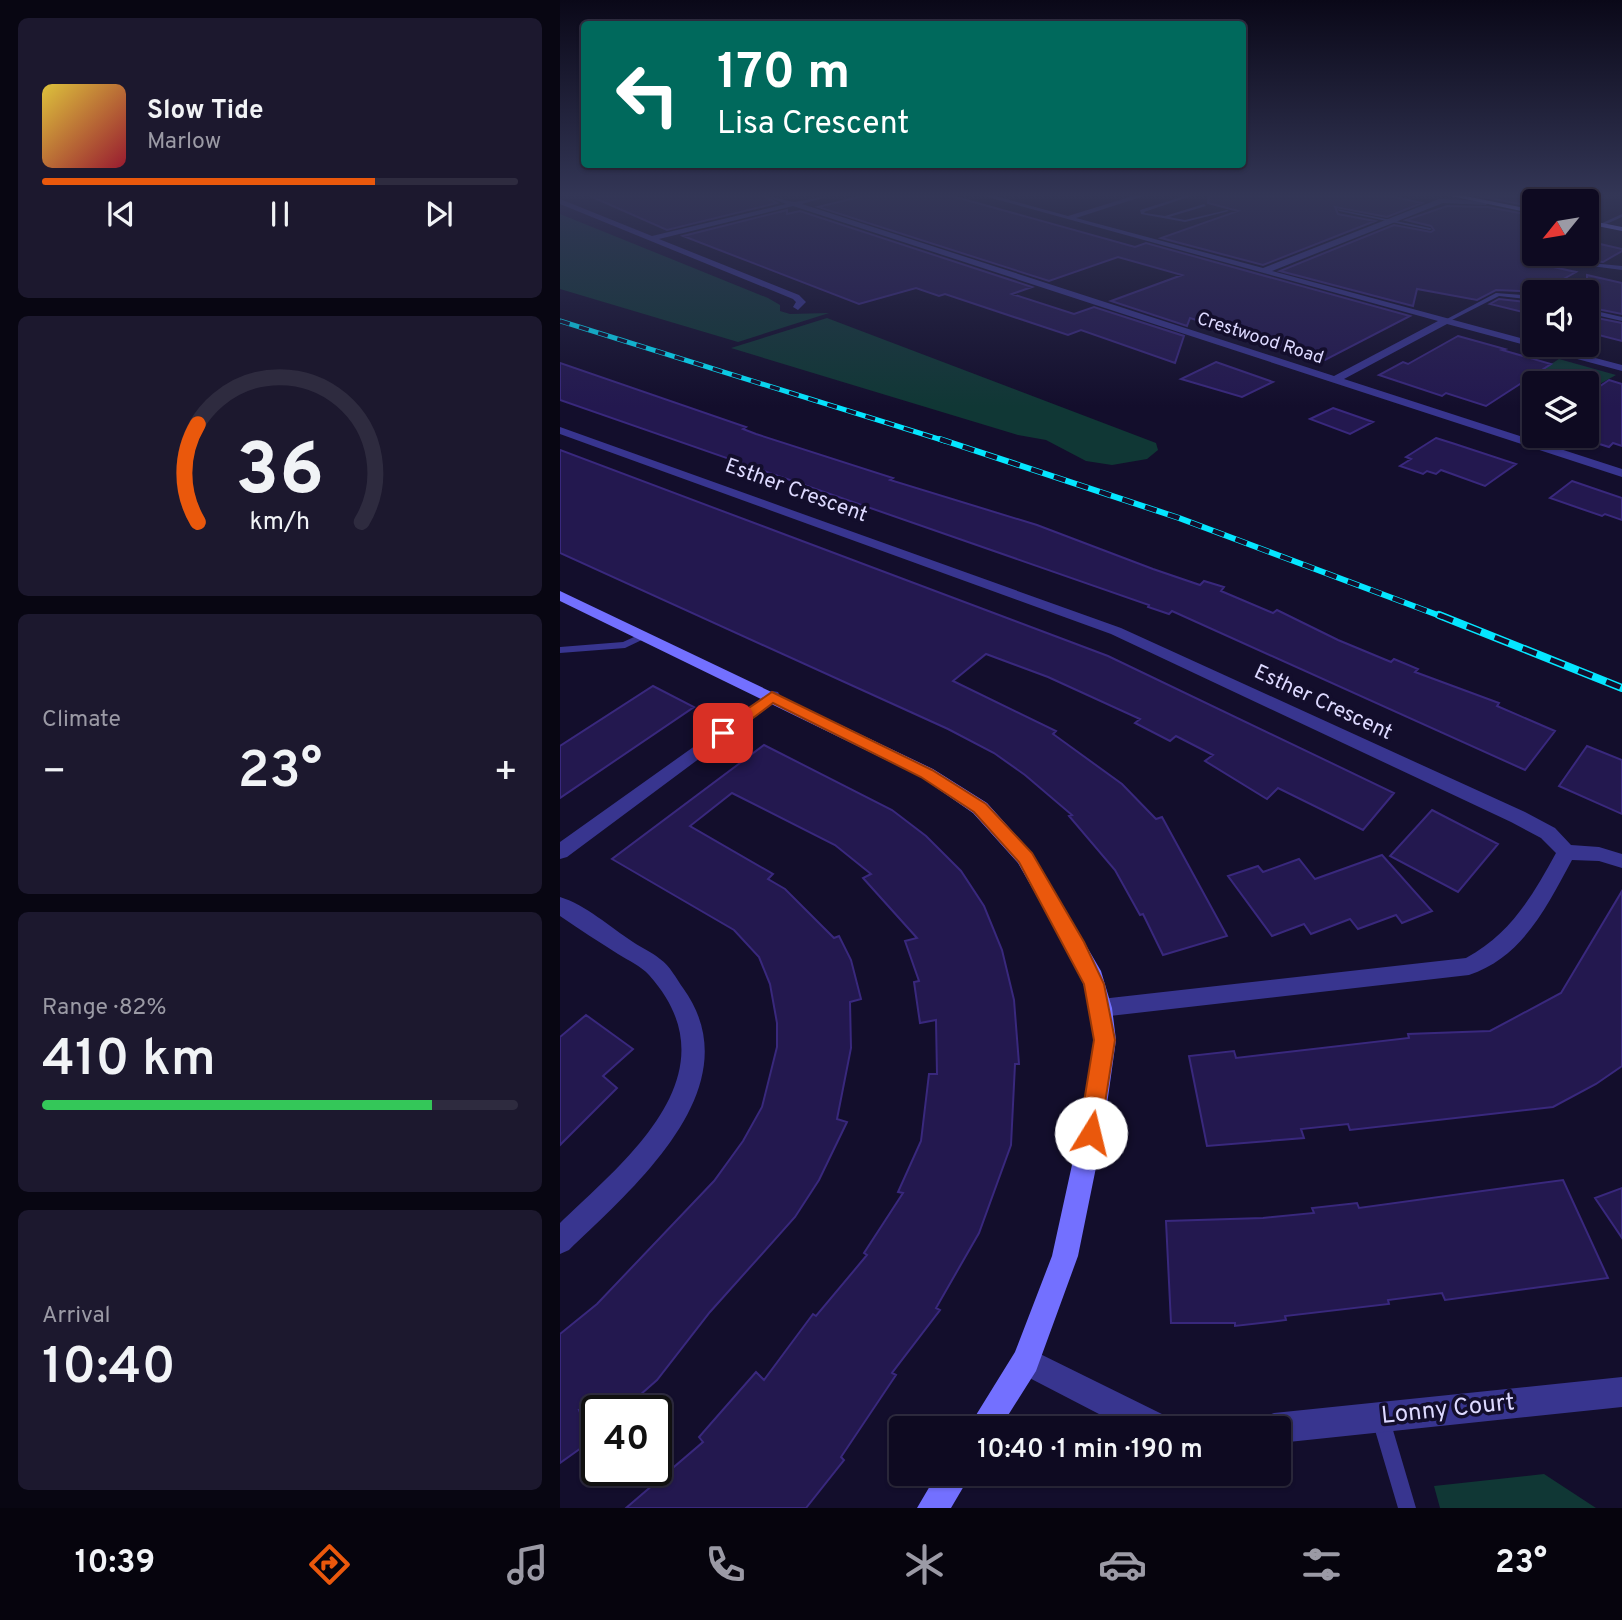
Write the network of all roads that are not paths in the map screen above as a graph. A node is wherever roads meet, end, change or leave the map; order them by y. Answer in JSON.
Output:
{"nodes":[{"id":1,"x":721,"y":266,"type":"edge"},
{"id":2,"x":986,"y":266,"type":"edge"},
{"id":3,"x":1247,"y":266,"type":"edge"},
{"id":4,"x":1276,"y":266,"type":"edge"},
{"id":5,"x":1264,"y":271,"type":"junction"},
{"id":6,"x":1522,"y":297,"type":"edge"},
{"id":7,"x":798,"y":307,"type":"dead end"},
{"id":8,"x":1599,"y":314,"type":"edge"},
{"id":9,"x":1622,"y":319,"type":"edge"},
{"id":10,"x":1446,"y":321,"type":"junction"},
{"id":11,"x":1522,"y":341,"type":"edge"},
{"id":12,"x":1580,"y":357,"type":"edge"},
{"id":13,"x":1622,"y":368,"type":"edge"},
{"id":14,"x":1335,"y":380,"type":"junction"},
{"id":15,"x":560,"y":430,"type":"edge"},
{"id":16,"x":1622,"y":473,"type":"edge"},
{"id":17,"x":560,"y":595,"type":"edge"},
{"id":18,"x":645,"y":635,"type":"junction"},
{"id":19,"x":560,"y":650,"type":"edge"},
{"id":20,"x":772,"y":696,"type":"junction"},
{"id":21,"x":560,"y":852,"type":"edge"},
{"id":22,"x":1566,"y":852,"type":"junction"},
{"id":23,"x":1622,"y":861,"type":"edge"},
{"id":24,"x":560,"y":905,"type":"edge"},
{"id":25,"x":1101,"y":1008,"type":"junction"},
{"id":26,"x":560,"y":1241,"type":"edge"},
{"id":27,"x":1026,"y":1361,"type":"junction"},
{"id":28,"x":1622,"y":1392,"type":"edge"},
{"id":29,"x":991,"y":1416,"type":"edge"},
{"id":30,"x":1134,"y":1416,"type":"edge"},
{"id":31,"x":1380,"y":1417,"type":"junction"},
{"id":32,"x":1291,"y":1426,"type":"edge"},
{"id":33,"x":947,"y":1486,"type":"edge"},
{"id":34,"x":933,"y":1508,"type":"edge"},
{"id":35,"x":1407,"y":1508,"type":"edge"}],
"edges":[{"from":1,"to":7,"type":"street"},
{"from":2,"to":14,"type":"street","name":"Crestwood Road"},
{"from":3,"to":5,"type":"street"},
{"from":4,"to":5,"type":"street"},
{"from":5,"to":10,"type":"street"},
{"from":6,"to":10,"type":"lane"},
{"from":8,"to":9,"type":"lane"},
{"from":10,"to":11,"type":"street"},
{"from":10,"to":14,"type":"street"},
{"from":12,"to":13,"type":"street"},
{"from":14,"to":16,"type":"street","name":"Crestwood Road"},
{"from":15,"to":22,"type":"street","name":"Esther Crescent"},
{"from":17,"to":18,"type":"street"},
{"from":18,"to":19,"type":"lane"},
{"from":18,"to":20,"type":"street"},
{"from":20,"to":21,"type":"street"},
{"from":20,"to":25,"type":"street"},
{"from":22,"to":23,"type":"street"},
{"from":22,"to":25,"type":"street"},
{"from":24,"to":26,"type":"street"},
{"from":25,"to":27,"type":"street"},
{"from":27,"to":29,"type":"street"},
{"from":27,"to":30,"type":"street"},
{"from":28,"to":31,"type":"street","name":"Lonny Court"},
{"from":31,"to":32,"type":"street","name":"Lonny Court"},
{"from":31,"to":35,"type":"lane"},
{"from":33,"to":34,"type":"street"}]}
